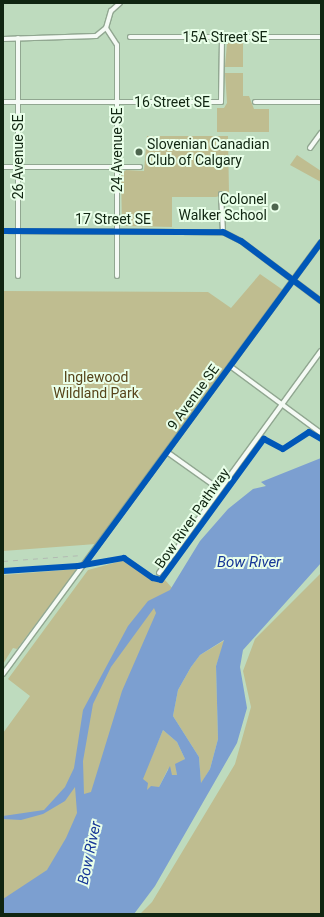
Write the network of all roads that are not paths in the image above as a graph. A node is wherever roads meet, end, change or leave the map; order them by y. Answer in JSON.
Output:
{"nodes":[{"id":1,"x":120,"y":3,"type":"edge"},
{"id":2,"x":106,"y":28,"type":"junction"},
{"id":3,"x":130,"y":37,"type":"dead end"},
{"id":4,"x":222,"y":37,"type":"junction"},
{"id":5,"x":321,"y":37,"type":"edge"},
{"id":6,"x":18,"y":38,"type":"junction"},
{"id":7,"x":3,"y":39,"type":"edge"},
{"id":8,"x":3,"y":102,"type":"edge"},
{"id":9,"x":18,"y":102,"type":"junction"},
{"id":10,"x":117,"y":102,"type":"junction"},
{"id":11,"x":255,"y":102,"type":"dead end"},
{"id":12,"x":321,"y":102,"type":"edge"},
{"id":13,"x":321,"y":133,"type":"edge"},
{"id":14,"x":310,"y":148,"type":"dead end"},
{"id":15,"x":117,"y":166,"type":"junction"},
{"id":16,"x":3,"y":167,"type":"edge"},
{"id":17,"x":18,"y":167,"type":"junction"},
{"id":18,"x":140,"y":167,"type":"dead end"},
{"id":19,"x":221,"y":194,"type":"dead end"},
{"id":20,"x":3,"y":231,"type":"edge"},
{"id":21,"x":18,"y":231,"type":"junction"},
{"id":22,"x":117,"y":231,"type":"junction"},
{"id":23,"x":223,"y":232,"type":"junction"},
{"id":24,"x":321,"y":242,"type":"edge"},
{"id":25,"x":18,"y":276,"type":"dead end"},
{"id":26,"x":117,"y":276,"type":"dead end"},
{"id":27,"x":293,"y":281,"type":"junction"},
{"id":28,"x":321,"y":301,"type":"edge"},
{"id":29,"x":321,"y":351,"type":"edge"},
{"id":30,"x":230,"y":366,"type":"junction"},
{"id":31,"x":282,"y":404,"type":"junction"},
{"id":32,"x":321,"y":433,"type":"edge"},
{"id":33,"x":167,"y":452,"type":"junction"},
{"id":34,"x":219,"y":489,"type":"junction"},
{"id":35,"x":158,"y":573,"type":"dead end"},
{"id":36,"x":3,"y":674,"type":"edge"}],
"edges":[{"from":1,"to":2,"type":"street"},
{"from":2,"to":6,"type":"street"},
{"from":2,"to":10,"type":"street","name":"24 Avenue SE"},
{"from":3,"to":4,"type":"street","name":"15A Street SE"},
{"from":4,"to":5,"type":"street","name":"15A Street SE"},
{"from":4,"to":10,"type":"street","name":"16 Street SE"},
{"from":6,"to":7,"type":"street"},
{"from":6,"to":9,"type":"street","name":"26 Avenue SE"},
{"from":8,"to":9,"type":"street","name":"16 Street SE"},
{"from":9,"to":10,"type":"street","name":"16 Street SE"},
{"from":9,"to":17,"type":"street","name":"26 Avenue SE"},
{"from":10,"to":15,"type":"street","name":"24 Avenue SE"},
{"from":11,"to":12,"type":"street"},
{"from":13,"to":14,"type":"street"},
{"from":15,"to":17,"type":"street"},
{"from":15,"to":18,"type":"street"},
{"from":15,"to":22,"type":"street","name":"24 Avenue SE"},
{"from":16,"to":17,"type":"street"},
{"from":17,"to":21,"type":"street","name":"26 Avenue SE"},
{"from":19,"to":23,"type":"street"},
{"from":20,"to":21,"type":"street","name":"17 Street SE"},
{"from":21,"to":22,"type":"street","name":"17 Street SE"},
{"from":21,"to":25,"type":"street","name":"26 Avenue SE"},
{"from":22,"to":23,"type":"street","name":"17 Street SE"},
{"from":22,"to":26,"type":"street","name":"24 Avenue SE"},
{"from":23,"to":27,"type":"street"},
{"from":24,"to":27,"type":"street","name":"9 Avenue SE"},
{"from":27,"to":28,"type":"street"},
{"from":27,"to":30,"type":"street","name":"9 Avenue SE"},
{"from":29,"to":31,"type":"street"},
{"from":30,"to":31,"type":"street"},
{"from":30,"to":33,"type":"street","name":"9 Avenue SE"},
{"from":31,"to":32,"type":"street"},
{"from":31,"to":34,"type":"street"},
{"from":33,"to":34,"type":"street"},
{"from":33,"to":36,"type":"street","name":"9 Avenue SE"},
{"from":34,"to":35,"type":"street"}]}
